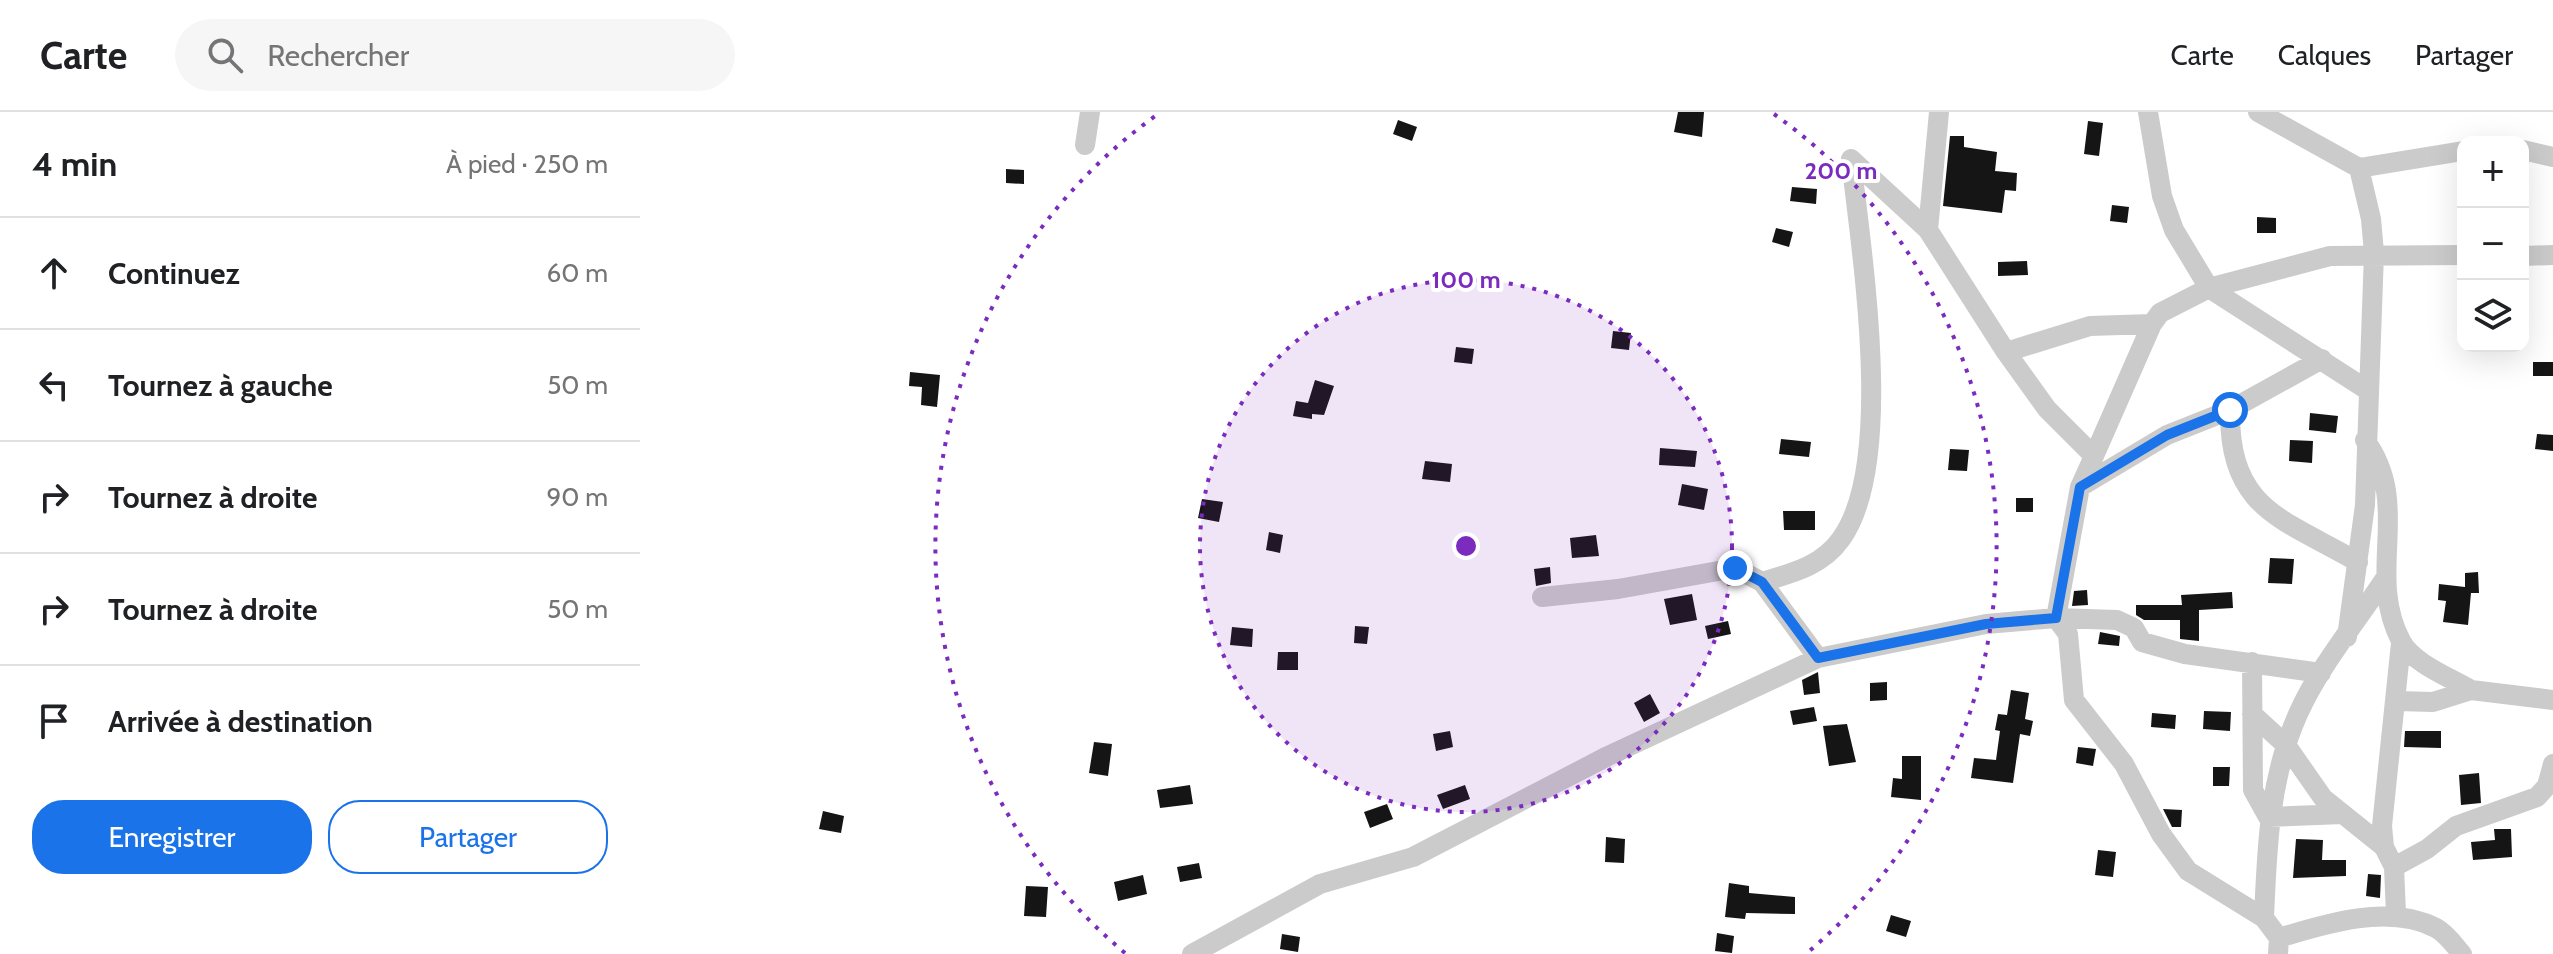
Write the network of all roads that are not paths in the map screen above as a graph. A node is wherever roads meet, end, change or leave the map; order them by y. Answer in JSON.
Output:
{"nodes":[{"id":1,"x":1090,"y":112,"type":"edge"},
{"id":2,"x":1939,"y":112,"type":"edge"},
{"id":3,"x":2148,"y":112,"type":"edge"},
{"id":4,"x":2258,"y":112,"type":"edge"},
{"id":5,"x":1085,"y":145,"type":"dead end"},
{"id":6,"x":2529,"y":151,"type":"edge"},
{"id":7,"x":2457,"y":152,"type":"edge"},
{"id":8,"x":2553,"y":157,"type":"edge"},
{"id":9,"x":2359,"y":168,"type":"junction"},
{"id":10,"x":1928,"y":230,"type":"junction"},
{"id":11,"x":2374,"y":253,"type":"junction"},
{"id":12,"x":2457,"y":255,"type":"edge"},
{"id":13,"x":2553,"y":255,"type":"edge"},
{"id":14,"x":2529,"y":256,"type":"edge"},
{"id":15,"x":2209,"y":288,"type":"junction"},
{"id":16,"x":2152,"y":324,"type":"junction"},
{"id":17,"x":2006,"y":352,"type":"junction"},
{"id":18,"x":2322,"y":359,"type":"junction"},
{"id":19,"x":2369,"y":391,"type":"junction"},
{"id":20,"x":2230,"y":410,"type":"junction"},
{"id":21,"x":2365,"y":440,"type":"junction"},
{"id":22,"x":2094,"y":456,"type":"junction"},
{"id":23,"x":2080,"y":487,"type":"junction"},
{"id":24,"x":2358,"y":562,"type":"junction"},
{"id":25,"x":2384,"y":580,"type":"junction"},
{"id":26,"x":1762,"y":582,"type":"junction"},
{"id":27,"x":1542,"y":597,"type":"dead end"},
{"id":28,"x":2056,"y":618,"type":"junction"},
{"id":29,"x":2347,"y":637,"type":"junction"},
{"id":30,"x":2401,"y":643,"type":"junction"},
{"id":31,"x":1818,"y":658,"type":"junction"},
{"id":32,"x":2252,"y":662,"type":"junction"},
{"id":33,"x":2321,"y":673,"type":"junction"},
{"id":34,"x":2471,"y":690,"type":"junction"},
{"id":35,"x":2553,"y":700,"type":"edge"},
{"id":36,"x":2397,"y":701,"type":"junction"},
{"id":37,"x":2252,"y":714,"type":"junction"},
{"id":38,"x":2286,"y":745,"type":"junction"},
{"id":39,"x":2553,"y":764,"type":"edge"},
{"id":40,"x":2343,"y":814,"type":"junction"},
{"id":41,"x":2268,"y":817,"type":"junction"},
{"id":42,"x":2384,"y":847,"type":"junction"},
{"id":43,"x":2394,"y":867,"type":"junction"},
{"id":44,"x":2396,"y":914,"type":"junction"},
{"id":45,"x":2264,"y":918,"type":"junction"},
{"id":46,"x":2279,"y":946,"type":"edge"},
{"id":47,"x":1192,"y":954,"type":"edge"},
{"id":48,"x":2462,"y":954,"type":"edge"}],
"edges":[{"from":1,"to":5,"type":"street"},
{"from":2,"to":10,"type":"street"},
{"from":3,"to":15,"type":"street"},
{"from":4,"to":9,"type":"street"},
{"from":6,"to":8,"type":"street"},
{"from":7,"to":9,"type":"street"},
{"from":9,"to":11,"type":"street"},
{"from":10,"to":17,"type":"street"},
{"from":10,"to":26,"type":"street"},
{"from":11,"to":12,"type":"street"},
{"from":11,"to":15,"type":"street"},
{"from":11,"to":19,"type":"street"},
{"from":13,"to":14,"type":"street"},
{"from":15,"to":16,"type":"street"},
{"from":15,"to":18,"type":"street"},
{"from":16,"to":17,"type":"street"},
{"from":16,"to":22,"type":"street"},
{"from":17,"to":22,"type":"street"},
{"from":18,"to":19,"type":"street"},
{"from":18,"to":20,"type":"street"},
{"from":19,"to":21,"type":"street"},
{"from":20,"to":23,"type":"street"},
{"from":20,"to":24,"type":"street"},
{"from":21,"to":24,"type":"street"},
{"from":21,"to":25,"type":"street"},
{"from":22,"to":23,"type":"street"},
{"from":23,"to":28,"type":"street"},
{"from":24,"to":29,"type":"street"},
{"from":25,"to":29,"type":"street"},
{"from":25,"to":30,"type":"street"},
{"from":26,"to":27,"type":"street"},
{"from":26,"to":31,"type":"street"},
{"from":28,"to":31,"type":"street"},
{"from":28,"to":32,"type":"street"},
{"from":28,"to":45,"type":"street"},
{"from":29,"to":33,"type":"street"},
{"from":30,"to":34,"type":"street"},
{"from":30,"to":36,"type":"street"},
{"from":31,"to":47,"type":"street"},
{"from":32,"to":33,"type":"street"},
{"from":32,"to":37,"type":"street"},
{"from":33,"to":38,"type":"street"},
{"from":34,"to":35,"type":"street"},
{"from":34,"to":36,"type":"street"},
{"from":36,"to":42,"type":"street"},
{"from":37,"to":38,"type":"street"},
{"from":37,"to":41,"type":"street"},
{"from":38,"to":40,"type":"street"},
{"from":38,"to":41,"type":"street"},
{"from":39,"to":43,"type":"street"},
{"from":40,"to":41,"type":"street"},
{"from":40,"to":42,"type":"street"},
{"from":41,"to":45,"type":"street"},
{"from":42,"to":43,"type":"street"},
{"from":43,"to":44,"type":"street"},
{"from":44,"to":46,"type":"street"},
{"from":44,"to":48,"type":"street"},
{"from":45,"to":46,"type":"street"}]}
